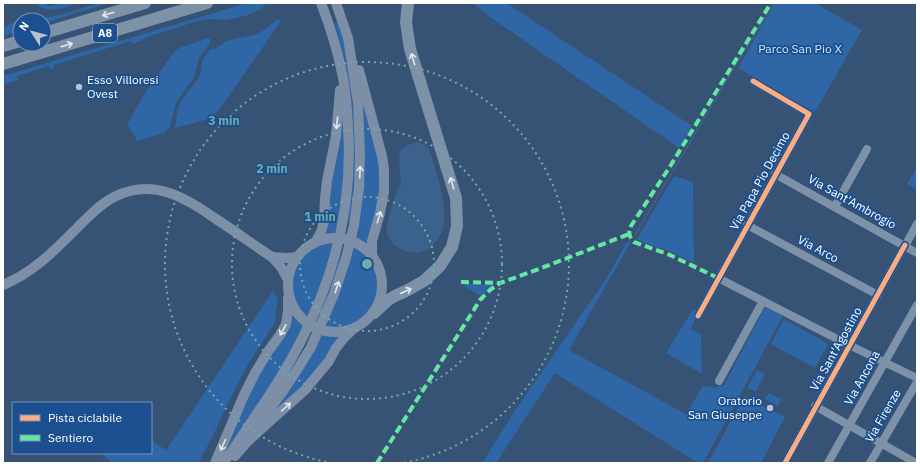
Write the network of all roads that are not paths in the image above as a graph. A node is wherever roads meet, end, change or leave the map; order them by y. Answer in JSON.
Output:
{"nodes":[{"id":1,"x":145,"y":3,"type":"edge"},
{"id":2,"x":207,"y":3,"type":"edge"},
{"id":3,"x":321,"y":3,"type":"edge"},
{"id":4,"x":336,"y":3,"type":"edge"},
{"id":5,"x":408,"y":3,"type":"edge"},
{"id":6,"x":52,"y":31,"type":"edge"},
{"id":7,"x":348,"y":38,"type":"junction"},
{"id":8,"x":335,"y":43,"type":"junction"},
{"id":9,"x":3,"y":64,"type":"edge"},
{"id":10,"x":753,"y":81,"type":"dead end"},
{"id":11,"x":867,"y":149,"type":"dead end"},
{"id":12,"x":775,"y":174,"type":"junction"},
{"id":13,"x":835,"y":206,"type":"junction"},
{"id":14,"x":917,"y":224,"type":"edge"},
{"id":15,"x":747,"y":225,"type":"junction"},
{"id":16,"x":316,"y":241,"type":"junction"},
{"id":17,"x":905,"y":245,"type":"junction"},
{"id":18,"x":917,"y":253,"type":"edge"},
{"id":19,"x":372,"y":255,"type":"junction"},
{"id":20,"x":272,"y":257,"type":"junction"},
{"id":21,"x":297,"y":257,"type":"junction"},
{"id":22,"x":718,"y":278,"type":"junction"},
{"id":23,"x":288,"y":280,"type":"junction"},
{"id":24,"x":3,"y":285,"type":"edge"},
{"id":25,"x":288,"y":292,"type":"junction"},
{"id":26,"x":878,"y":295,"type":"junction"},
{"id":27,"x":763,"y":301,"type":"junction"},
{"id":28,"x":917,"y":305,"type":"edge"},
{"id":29,"x":374,"y":313,"type":"junction"},
{"id":30,"x":698,"y":316,"type":"dead end"},
{"id":31,"x":355,"y":328,"type":"junction"},
{"id":32,"x":849,"y":345,"type":"junction"},
{"id":33,"x":884,"y":362,"type":"junction"},
{"id":34,"x":917,"y":378,"type":"edge"},
{"id":35,"x":719,"y":381,"type":"dead end"},
{"id":36,"x":917,"y":382,"type":"edge"},
{"id":37,"x":815,"y":406,"type":"junction"},
{"id":38,"x":850,"y":426,"type":"junction"},
{"id":39,"x":882,"y":444,"type":"junction"},
{"id":40,"x":227,"y":460,"type":"edge"},
{"id":41,"x":215,"y":463,"type":"edge"},
{"id":42,"x":785,"y":463,"type":"edge"},
{"id":43,"x":828,"y":463,"type":"edge"},
{"id":44,"x":870,"y":463,"type":"edge"},
{"id":45,"x":916,"y":463,"type":"edge"}],
"edges":[{"from":1,"to":6,"type":"highway","number":"A8","one_way":true},
{"from":9,"to":2,"type":"highway","number":"A8","one_way":true},
{"from":3,"to":8,"type":"main road"},
{"from":4,"to":7,"type":"main road"},
{"from":29,"to":5,"type":"highway","one_way":true},
{"from":19,"to":7,"type":"main road","one_way":true},
{"from":40,"to":7,"type":"main road","one_way":true},
{"from":8,"to":16,"type":"main road","one_way":true},
{"from":8,"to":40,"type":"main road"},
{"from":10,"to":12,"type":"street","name":"Via Papa Pio Decimo"},
{"from":11,"to":13,"type":"street"},
{"from":12,"to":13,"type":"street","name":"Via Sant'Ambrogio"},
{"from":12,"to":15,"type":"street","name":"Via Papa Pio Decimo"},
{"from":13,"to":17,"type":"street","name":"Via Sant'Ambrogio"},
{"from":14,"to":17,"type":"street","name":"Via Sant'Agostino"},
{"from":15,"to":22,"type":"street","name":"Via Papa Pio Decimo"},
{"from":15,"to":26,"type":"street","name":"Via Arco"},
{"from":16,"to":19,"type":"main road"},
{"from":16,"to":21,"type":"main road"},
{"from":17,"to":18,"type":"street","name":"Via Sant'Ambrogio"},
{"from":17,"to":26,"type":"street","name":"Via Sant'Agostino"},
{"from":19,"to":29,"type":"main road"},
{"from":20,"to":21,"type":"main road"},
{"from":20,"to":23,"type":"main road"},
{"from":20,"to":24,"type":"main road"},
{"from":21,"to":23,"type":"main road"},
{"from":22,"to":27,"type":"street"},
{"from":22,"to":30,"type":"street","name":"Via Papa Pio Decimo"},
{"from":23,"to":25,"type":"main road"},
{"from":25,"to":31,"type":"main road"},
{"from":25,"to":41,"type":"main road","one_way":true},
{"from":26,"to":32,"type":"street","name":"Via Sant'Agostino"},
{"from":27,"to":32,"type":"street"},
{"from":27,"to":35,"type":"street"},
{"from":28,"to":33,"type":"street","name":"Via Ancona"},
{"from":29,"to":31,"type":"main road"},
{"from":40,"to":31,"type":"main road","one_way":true},
{"from":32,"to":33,"type":"street"},
{"from":32,"to":37,"type":"street","name":"Via Sant'Agostino"},
{"from":33,"to":34,"type":"street"},
{"from":33,"to":38,"type":"street","name":"Via Ancona"},
{"from":36,"to":39,"type":"street","name":"Via Firenze"},
{"from":37,"to":38,"type":"street"},
{"from":37,"to":42,"type":"street","name":"Via Sant'Agostino"},
{"from":38,"to":39,"type":"street"},
{"from":38,"to":43,"type":"street","name":"Via Ancona"},
{"from":39,"to":44,"type":"street","name":"Via Firenze"},
{"from":39,"to":45,"type":"street"}]}
